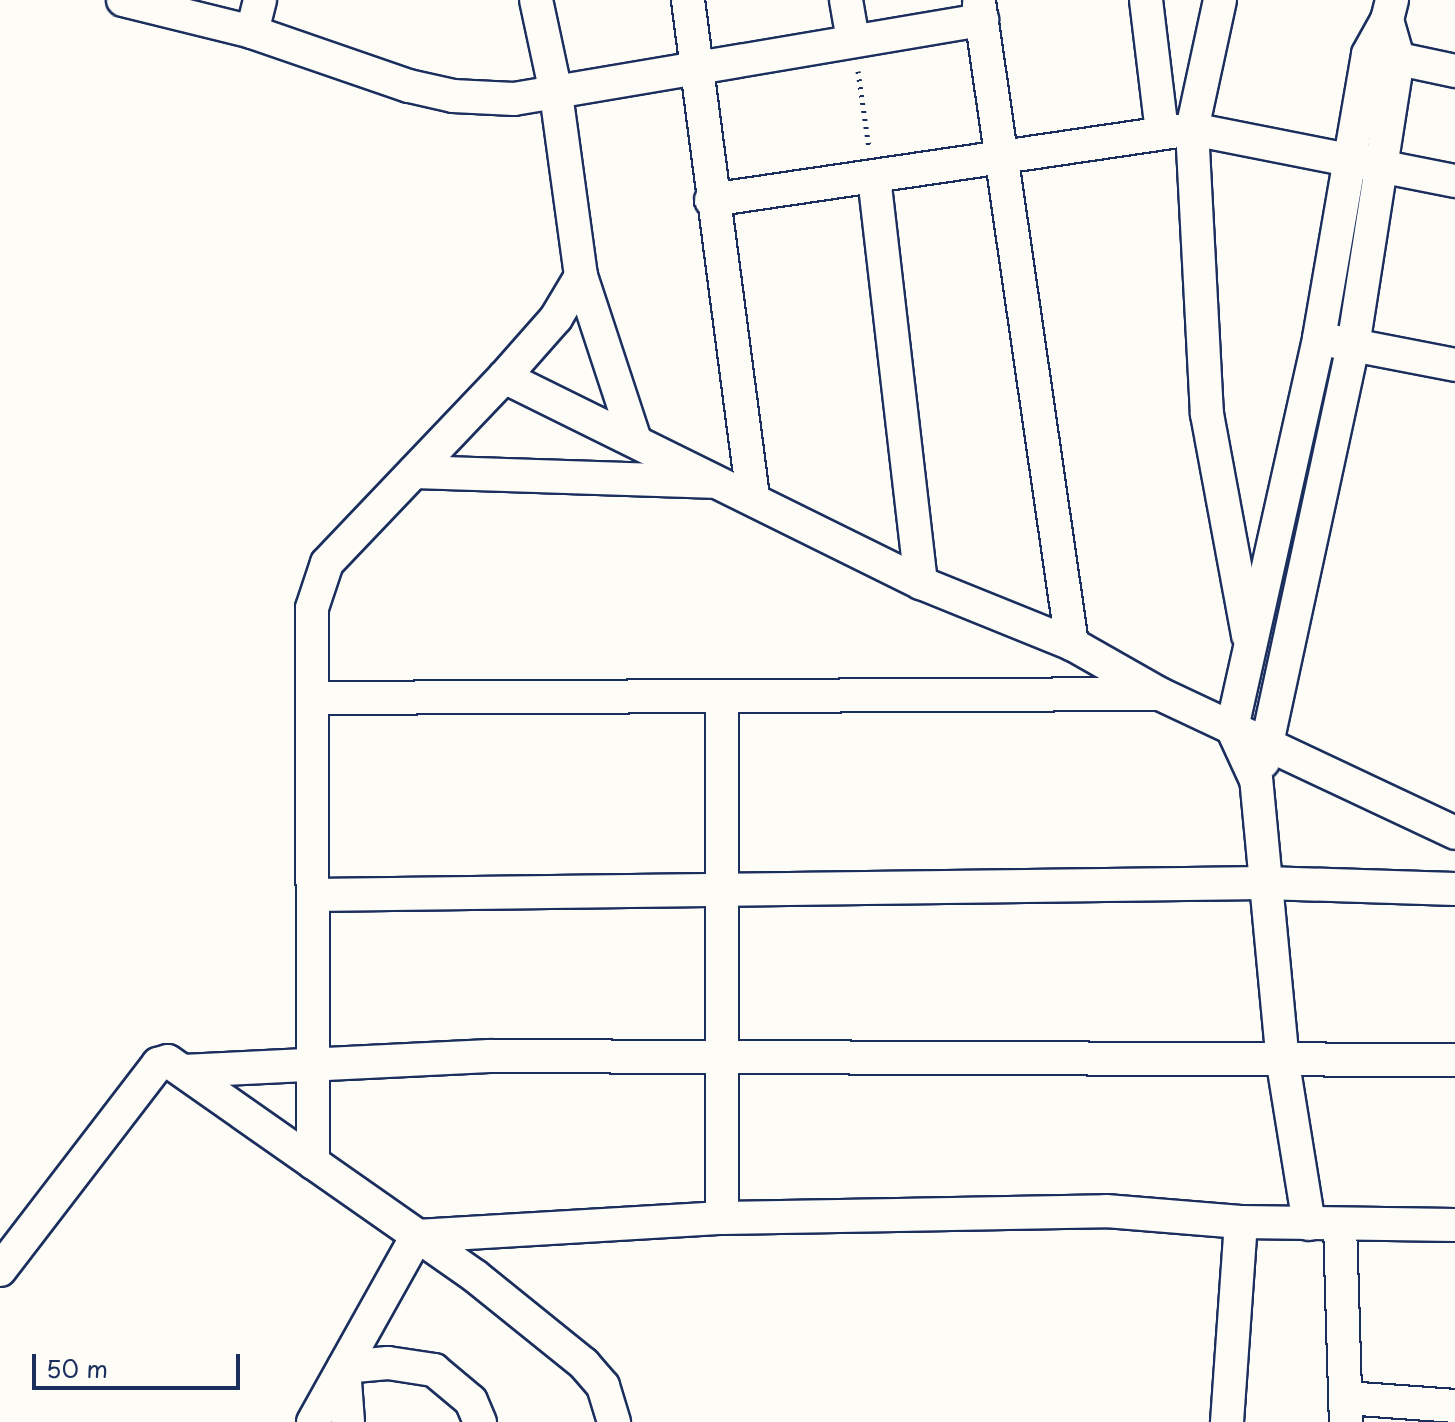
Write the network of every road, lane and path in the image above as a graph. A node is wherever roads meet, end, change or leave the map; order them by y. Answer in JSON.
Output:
{"nodes":[{"id":1,"x":123,"y":0,"type":"edge"},
{"id":2,"x":260,"y":0,"type":"edge"},
{"id":3,"x":536,"y":0,"type":"edge"},
{"id":4,"x":688,"y":0,"type":"edge"},
{"id":5,"x":846,"y":0,"type":"edge"},
{"id":6,"x":1146,"y":0,"type":"edge"},
{"id":7,"x":1220,"y":0,"type":"edge"},
{"id":8,"x":981,"y":10,"type":"edge"},
{"id":9,"x":1390,"y":10,"type":"edge"},
{"id":10,"x":252,"y":32,"type":"junction"},
{"id":11,"x":853,"y":40,"type":"junction"},
{"id":12,"x":1383,"y":56,"type":"junction"},
{"id":13,"x":696,"y":67,"type":"junction"},
{"id":14,"x":1455,"y":71,"type":"edge"},
{"id":15,"x":556,"y":93,"type":"junction"},
{"id":16,"x":1177,"y":131,"type":"junction"},
{"id":17,"x":1003,"y":157,"type":"junction"},
{"id":18,"x":1348,"y":162,"type":"junction"},
{"id":19,"x":1380,"y":167,"type":"junction"},
{"id":20,"x":874,"y":177,"type":"junction"},
{"id":21,"x":1455,"y":181,"type":"edge"},
{"id":22,"x":711,"y":200,"type":"junction"},
{"id":23,"x":581,"y":276,"type":"junction"},
{"id":24,"x":1319,"y":338,"type":"junction"},
{"id":25,"x":1353,"y":346,"type":"junction"},
{"id":26,"x":1455,"y":365,"type":"edge"},
{"id":27,"x":504,"y":377,"type":"junction"},
{"id":28,"x":635,"y":440,"type":"junction"},
{"id":29,"x":414,"y":472,"type":"junction"},
{"id":30,"x":722,"y":483,"type":"junction"},
{"id":31,"x":753,"y":497,"type":"junction"},
{"id":32,"x":921,"y":583,"type":"junction"},
{"id":33,"x":1072,"y":644,"type":"junction"},
{"id":34,"x":1250,"y":648,"type":"junction"},
{"id":35,"x":1160,"y":694,"type":"junction"},
{"id":36,"x":722,"y":696,"type":"junction"},
{"id":37,"x":312,"y":698,"type":"junction"},
{"id":38,"x":1232,"y":728,"type":"junction"},
{"id":39,"x":1270,"y":745,"type":"junction"},
{"id":40,"x":1256,"y":780,"type":"junction"},
{"id":41,"x":1455,"y":833,"type":"edge"},
{"id":42,"x":1265,"y":883,"type":"junction"},
{"id":43,"x":1455,"y":889,"type":"edge"},
{"id":44,"x":722,"y":890,"type":"junction"},
{"id":45,"x":313,"y":895,"type":"junction"},
{"id":46,"x":719,"y":1059,"type":"junction"},
{"id":47,"x":1455,"y":1060,"type":"edge"},
{"id":48,"x":1283,"y":1063,"type":"junction"},
{"id":49,"x":313,"y":1064,"type":"junction"},
{"id":50,"x":184,"y":1071,"type":"junction"},
{"id":51,"x":313,"y":1163,"type":"junction"},
{"id":52,"x":722,"y":1218,"type":"junction"},
{"id":53,"x":1241,"y":1222,"type":"junction"},
{"id":54,"x":1324,"y":1224,"type":"junction"},
{"id":55,"x":1455,"y":1225,"type":"edge"},
{"id":56,"x":417,"y":1236,"type":"junction"},
{"id":57,"x":0,"y":1270,"type":"edge"},
{"id":58,"x":344,"y":1367,"type":"junction"},
{"id":59,"x":1455,"y":1406,"type":"edge"},
{"id":60,"x":1346,"y":1410,"type":"edge"},
{"id":61,"x":313,"y":1422,"type":"edge"},
{"id":62,"x":348,"y":1422,"type":"edge"},
{"id":63,"x":480,"y":1422,"type":"edge"},
{"id":64,"x":614,"y":1422,"type":"edge"},
{"id":65,"x":1227,"y":1422,"type":"edge"}],
"edges":[{"from":1,"to":10,"type":"street"},
{"from":2,"to":10,"type":"street"},
{"from":3,"to":15,"type":"street"},
{"from":4,"to":13,"type":"street"},
{"from":5,"to":11,"type":"street"},
{"from":6,"to":16,"type":"street"},
{"from":7,"to":16,"type":"street"},
{"from":8,"to":11,"type":"street"},
{"from":8,"to":17,"type":"street"},
{"from":9,"to":12,"type":"street"},
{"from":10,"to":15,"type":"street"},
{"from":11,"to":13,"type":"street"},
{"from":11,"to":20,"type":"path"},
{"from":12,"to":14,"type":"street"},
{"from":12,"to":18,"type":"street"},
{"from":12,"to":19,"type":"street"},
{"from":13,"to":15,"type":"street"},
{"from":13,"to":22,"type":"street"},
{"from":15,"to":23,"type":"street"},
{"from":16,"to":17,"type":"street"},
{"from":16,"to":18,"type":"street"},
{"from":16,"to":34,"type":"street"},
{"from":17,"to":20,"type":"street"},
{"from":17,"to":33,"type":"street"},
{"from":18,"to":19,"type":"street"},
{"from":18,"to":24,"type":"street"},
{"from":19,"to":21,"type":"street"},
{"from":19,"to":25,"type":"street"},
{"from":20,"to":22,"type":"street"},
{"from":20,"to":32,"type":"street"},
{"from":22,"to":31,"type":"street"},
{"from":23,"to":27,"type":"street"},
{"from":23,"to":28,"type":"street"},
{"from":24,"to":25,"type":"street"},
{"from":24,"to":34,"type":"street"},
{"from":25,"to":26,"type":"street"},
{"from":25,"to":39,"type":"street"},
{"from":27,"to":28,"type":"street"},
{"from":27,"to":29,"type":"street"},
{"from":28,"to":30,"type":"street"},
{"from":29,"to":30,"type":"street"},
{"from":29,"to":37,"type":"street"},
{"from":30,"to":31,"type":"street"},
{"from":31,"to":32,"type":"street"},
{"from":32,"to":33,"type":"street"},
{"from":33,"to":35,"type":"street"},
{"from":34,"to":38,"type":"street"},
{"from":35,"to":36,"type":"street"},
{"from":35,"to":38,"type":"street"},
{"from":36,"to":37,"type":"street"},
{"from":36,"to":44,"type":"street"},
{"from":37,"to":45,"type":"street"},
{"from":38,"to":39,"type":"street"},
{"from":38,"to":40,"type":"street"},
{"from":39,"to":40,"type":"street"},
{"from":39,"to":41,"type":"street"},
{"from":40,"to":42,"type":"street"},
{"from":42,"to":43,"type":"street"},
{"from":42,"to":44,"type":"street"},
{"from":42,"to":48,"type":"street"},
{"from":44,"to":45,"type":"street"},
{"from":44,"to":46,"type":"street"},
{"from":45,"to":49,"type":"street"},
{"from":46,"to":48,"type":"street"},
{"from":46,"to":49,"type":"street"},
{"from":46,"to":52,"type":"street"},
{"from":47,"to":48,"type":"street"},
{"from":48,"to":54,"type":"street"},
{"from":49,"to":50,"type":"street"},
{"from":49,"to":51,"type":"street"},
{"from":50,"to":51,"type":"street"},
{"from":50,"to":57,"type":"street"},
{"from":51,"to":56,"type":"street"},
{"from":52,"to":53,"type":"street"},
{"from":52,"to":56,"type":"street"},
{"from":53,"to":54,"type":"street"},
{"from":53,"to":65,"type":"street"},
{"from":54,"to":55,"type":"street"},
{"from":54,"to":60,"type":"street"},
{"from":56,"to":58,"type":"street"},
{"from":56,"to":64,"type":"street"},
{"from":58,"to":61,"type":"street"},
{"from":58,"to":62,"type":"street"},
{"from":58,"to":63,"type":"street"},
{"from":59,"to":60,"type":"street"}]}
